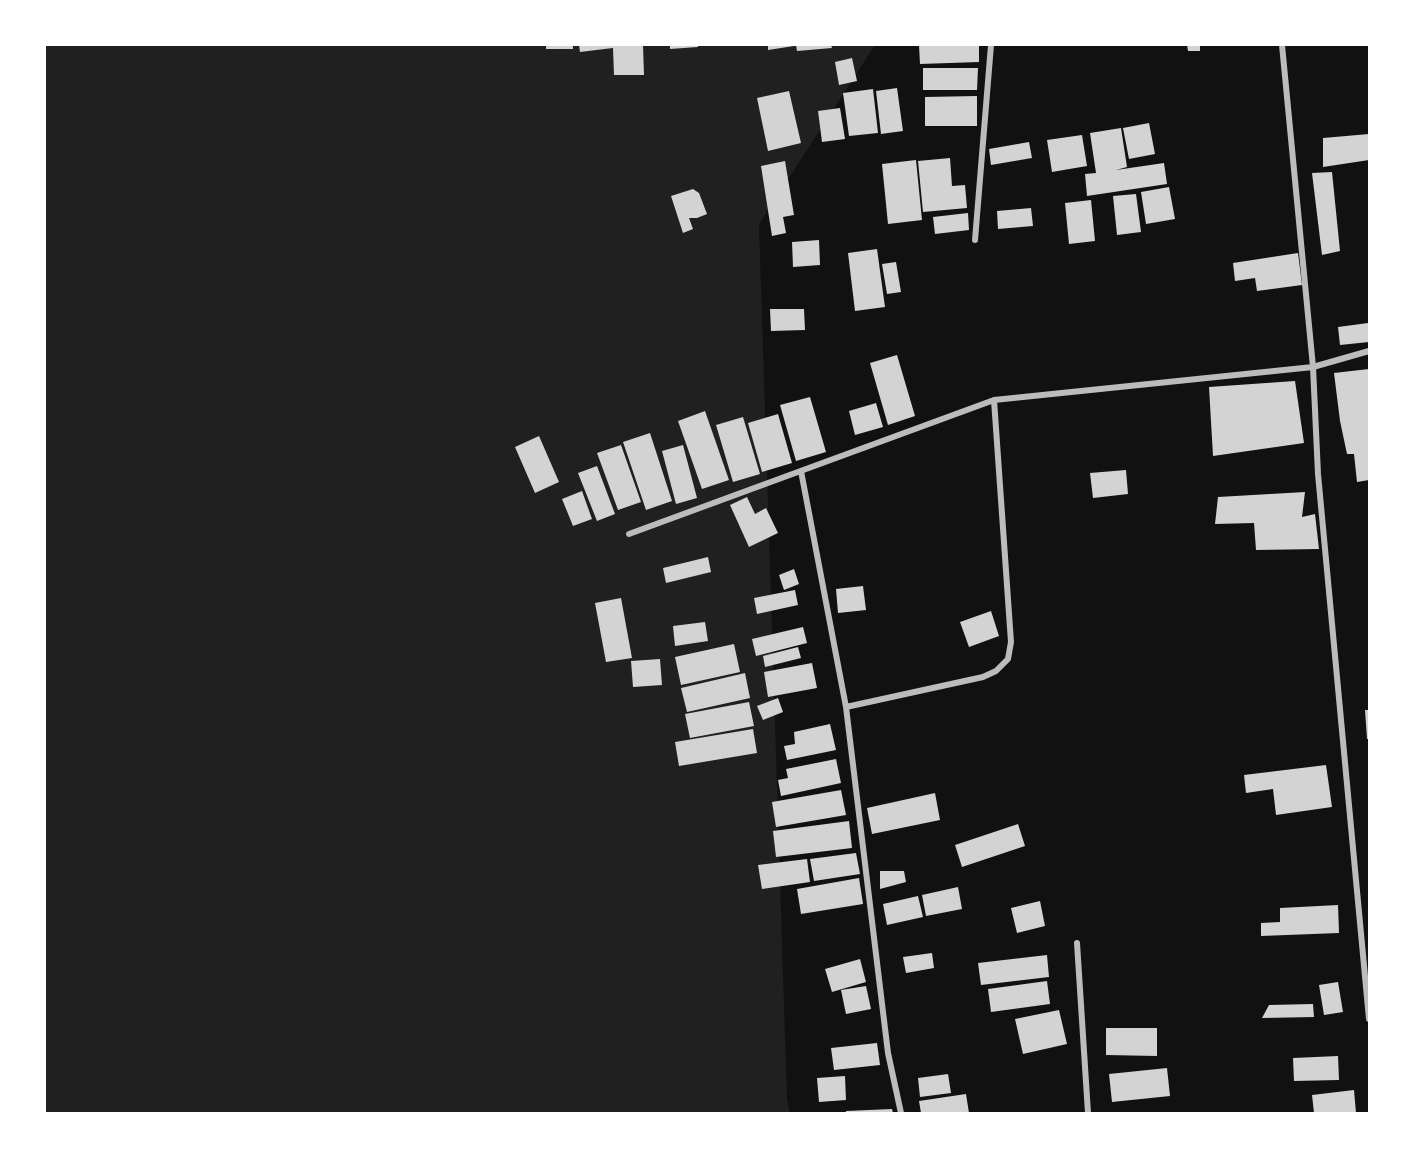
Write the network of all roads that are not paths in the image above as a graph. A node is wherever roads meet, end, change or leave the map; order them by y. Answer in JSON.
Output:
{"nodes":[{"id":1,"x":991,"y":45,"type":"edge"},
{"id":2,"x":1282,"y":45,"type":"edge"},
{"id":3,"x":975,"y":240,"type":"dead end"},
{"id":4,"x":1369,"y":351,"type":"edge"},
{"id":5,"x":1313,"y":367,"type":"junction"},
{"id":6,"x":994,"y":400,"type":"junction"},
{"id":7,"x":801,"y":471,"type":"junction"},
{"id":8,"x":628,"y":534,"type":"dead end"},
{"id":9,"x":846,"y":707,"type":"junction"},
{"id":10,"x":1077,"y":943,"type":"dead end"},
{"id":11,"x":1369,"y":1019,"type":"edge"},
{"id":12,"x":901,"y":1113,"type":"edge"},
{"id":13,"x":1088,"y":1113,"type":"edge"}],
"edges":[{"from":1,"to":3,"type":"street"},
{"from":2,"to":5,"type":"street"},
{"from":4,"to":5,"type":"street"},
{"from":5,"to":6,"type":"street"},
{"from":5,"to":11,"type":"street"},
{"from":6,"to":7,"type":"street"},
{"from":6,"to":9,"type":"street"},
{"from":7,"to":8,"type":"street"},
{"from":7,"to":9,"type":"street"},
{"from":9,"to":12,"type":"street"},
{"from":10,"to":13,"type":"street"}]}
